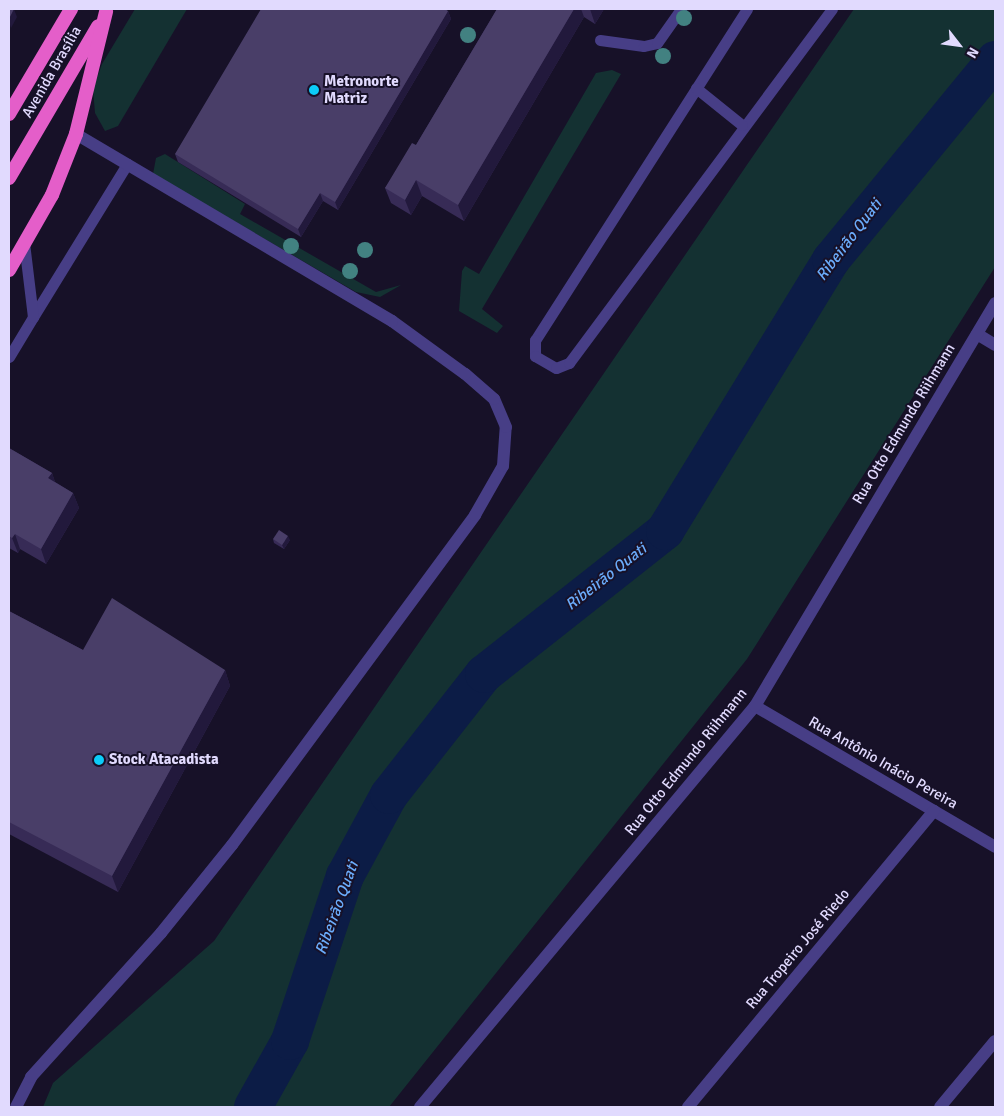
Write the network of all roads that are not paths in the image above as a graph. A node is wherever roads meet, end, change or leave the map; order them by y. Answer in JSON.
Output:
{"nodes":[{"id":1,"x":70,"y":9,"type":"edge"},
{"id":2,"x":682,"y":9,"type":"edge"},
{"id":3,"x":747,"y":9,"type":"edge"},
{"id":4,"x":832,"y":9,"type":"edge"},
{"id":5,"x":107,"y":10,"type":"edge"},
{"id":6,"x":600,"y":40,"type":"dead end"},
{"id":7,"x":696,"y":88,"type":"junction"},
{"id":8,"x":9,"y":114,"type":"edge"},
{"id":9,"x":742,"y":124,"type":"junction"},
{"id":10,"x":76,"y":134,"type":"junction"},
{"id":11,"x":127,"y":164,"type":"junction"},
{"id":12,"x":9,"y":178,"type":"edge"},
{"id":13,"x":24,"y":243,"type":"junction"},
{"id":14,"x":9,"y":270,"type":"edge"},
{"id":15,"x":995,"y":303,"type":"edge"},
{"id":16,"x":33,"y":317,"type":"junction"},
{"id":17,"x":977,"y":334,"type":"junction"},
{"id":18,"x":995,"y":345,"type":"edge"},
{"id":19,"x":9,"y":357,"type":"edge"},
{"id":20,"x":755,"y":706,"type":"junction"},
{"id":21,"x":934,"y":811,"type":"junction"},
{"id":22,"x":995,"y":847,"type":"edge"},
{"id":23,"x":995,"y":1040,"type":"edge"},
{"id":24,"x":16,"y":1107,"type":"edge"},
{"id":25,"x":420,"y":1107,"type":"edge"},
{"id":26,"x":688,"y":1107,"type":"edge"},
{"id":27,"x":940,"y":1107,"type":"edge"}],
"edges":[{"from":1,"to":8,"type":"highway","name":"Avenida Brasília"},
{"from":2,"to":6,"type":"lane"},
{"from":3,"to":7,"type":"lane"},
{"from":4,"to":9,"type":"lane"},
{"from":5,"to":10,"type":"highway"},
{"from":5,"to":12,"type":"highway","name":"Avenida Brasília"},
{"from":7,"to":9,"type":"lane"},
{"from":7,"to":9,"type":"lane"},
{"from":10,"to":11,"type":"street"},
{"from":10,"to":13,"type":"highway"},
{"from":11,"to":16,"type":"lane"},
{"from":11,"to":24,"type":"street"},
{"from":13,"to":14,"type":"highway"},
{"from":13,"to":16,"type":"lane"},
{"from":15,"to":17,"type":"street","name":"Rua Otto Edmundo Riihmann"},
{"from":16,"to":19,"type":"lane"},
{"from":17,"to":18,"type":"street"},
{"from":17,"to":20,"type":"street","name":"Rua Otto Edmundo Riihmann"},
{"from":20,"to":21,"type":"street","name":"Rua Antônio Inácio Pereira"},
{"from":20,"to":25,"type":"street","name":"Rua Otto Edmundo Riihmann"},
{"from":21,"to":22,"type":"street","name":"Rua Antônio Inácio Pereira"},
{"from":21,"to":26,"type":"street","name":"Rua Tropeiro José Riedo"},
{"from":23,"to":27,"type":"street"}]}
